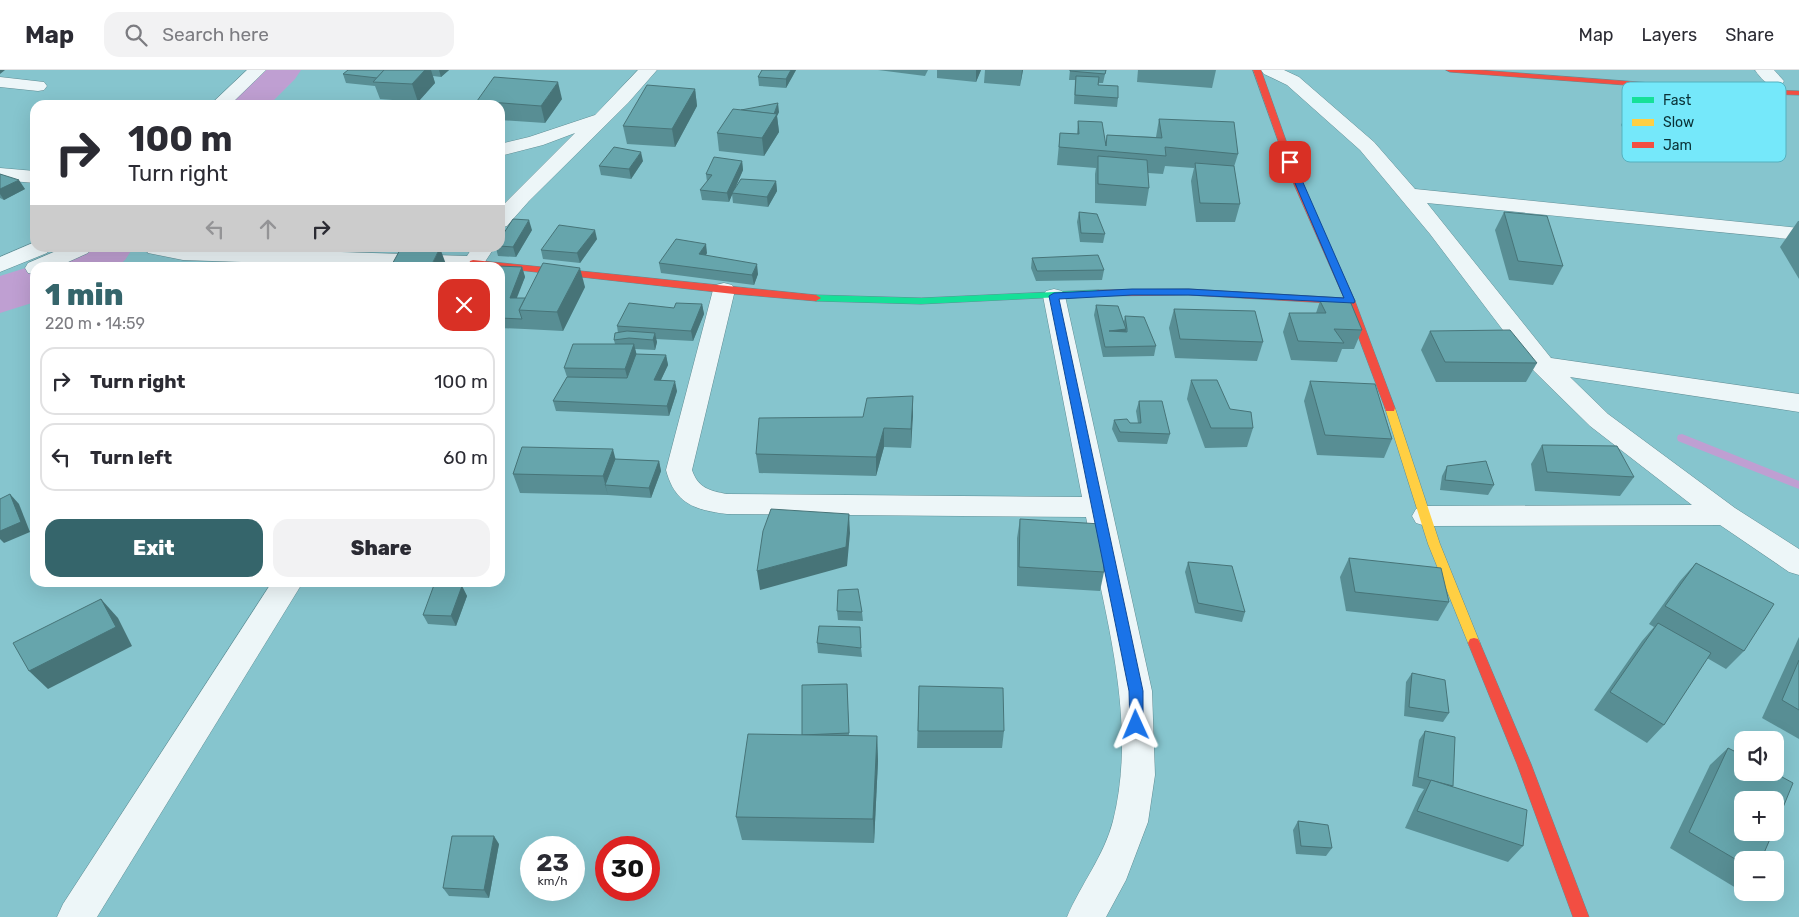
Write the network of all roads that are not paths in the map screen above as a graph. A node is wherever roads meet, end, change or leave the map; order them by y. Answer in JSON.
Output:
{"nodes":[{"id":1,"x":257,"y":70,"type":"edge"},
{"id":2,"x":648,"y":70,"type":"edge"},
{"id":3,"x":1257,"y":70,"type":"edge"},
{"id":4,"x":1270,"y":70,"type":"edge"},
{"id":5,"x":1450,"y":70,"type":"edge"},
{"id":6,"x":1766,"y":77,"type":"edge"},
{"id":7,"x":0,"y":82,"type":"edge"},
{"id":8,"x":1622,"y":83,"type":"edge"},
{"id":9,"x":1799,"y":85,"type":"edge"},
{"id":10,"x":38,"y":86,"type":"dead end"},
{"id":11,"x":1786,"y":93,"type":"edge"},
{"id":12,"x":1799,"y":93,"type":"edge"},
{"id":13,"x":224,"y":100,"type":"edge"},
{"id":14,"x":604,"y":117,"type":"junction"},
{"id":15,"x":505,"y":149,"type":"edge"},
{"id":16,"x":0,"y":174,"type":"edge"},
{"id":17,"x":30,"y":177,"type":"edge"},
{"id":18,"x":1410,"y":196,"type":"junction"},
{"id":19,"x":505,"y":215,"type":"edge"},
{"id":20,"x":1799,"y":234,"type":"edge"},
{"id":21,"x":30,"y":252,"type":"edge"},
{"id":22,"x":71,"y":252,"type":"edge"},
{"id":23,"x":178,"y":252,"type":"edge"},
{"id":24,"x":476,"y":259,"type":"edge"},
{"id":25,"x":48,"y":262,"type":"edge"},
{"id":26,"x":498,"y":262,"type":"edge"},
{"id":27,"x":505,"y":263,"type":"edge"},
{"id":28,"x":0,"y":265,"type":"edge"},
{"id":29,"x":30,"y":270,"type":"edge"},
{"id":30,"x":0,"y":283,"type":"edge"},
{"id":31,"x":724,"y":290,"type":"junction"},
{"id":32,"x":1054,"y":296,"type":"junction"},
{"id":33,"x":1350,"y":301,"type":"junction"},
{"id":34,"x":1543,"y":366,"type":"junction"},
{"id":35,"x":1799,"y":403,"type":"edge"},
{"id":36,"x":1099,"y":507,"type":"junction"},
{"id":37,"x":1725,"y":515,"type":"junction"},
{"id":38,"x":1426,"y":516,"type":"junction"},
{"id":39,"x":1799,"y":564,"type":"edge"},
{"id":40,"x":285,"y":587,"type":"edge"},
{"id":41,"x":76,"y":917,"type":"edge"},
{"id":42,"x":1086,"y":917,"type":"edge"},
{"id":43,"x":1581,"y":917,"type":"edge"}],
"edges":[{"from":1,"to":13,"type":"street"},
{"from":2,"to":14,"type":"street"},
{"from":3,"to":33,"type":"street"},
{"from":4,"to":18,"type":"street"},
{"from":5,"to":8,"type":"street"},
{"from":6,"to":9,"type":"street"},
{"from":7,"to":10,"type":"street"},
{"from":11,"to":12,"type":"street"},
{"from":14,"to":15,"type":"street"},
{"from":14,"to":19,"type":"street"},
{"from":16,"to":17,"type":"street"},
{"from":18,"to":20,"type":"street"},
{"from":18,"to":34,"type":"street"},
{"from":21,"to":28,"type":"street"},
{"from":22,"to":25,"type":"street"},
{"from":23,"to":24,"type":"street"},
{"from":24,"to":26,"type":"street"},
{"from":27,"to":31,"type":"street"},
{"from":29,"to":30,"type":"street"},
{"from":31,"to":32,"type":"street"},
{"from":31,"to":36,"type":"street"},
{"from":32,"to":33,"type":"street"},
{"from":32,"to":36,"type":"street"},
{"from":33,"to":38,"type":"street"},
{"from":34,"to":35,"type":"street"},
{"from":34,"to":37,"type":"street"},
{"from":36,"to":42,"type":"street"},
{"from":37,"to":38,"type":"street"},
{"from":37,"to":39,"type":"street"},
{"from":38,"to":43,"type":"street"},
{"from":40,"to":41,"type":"street"}]}
